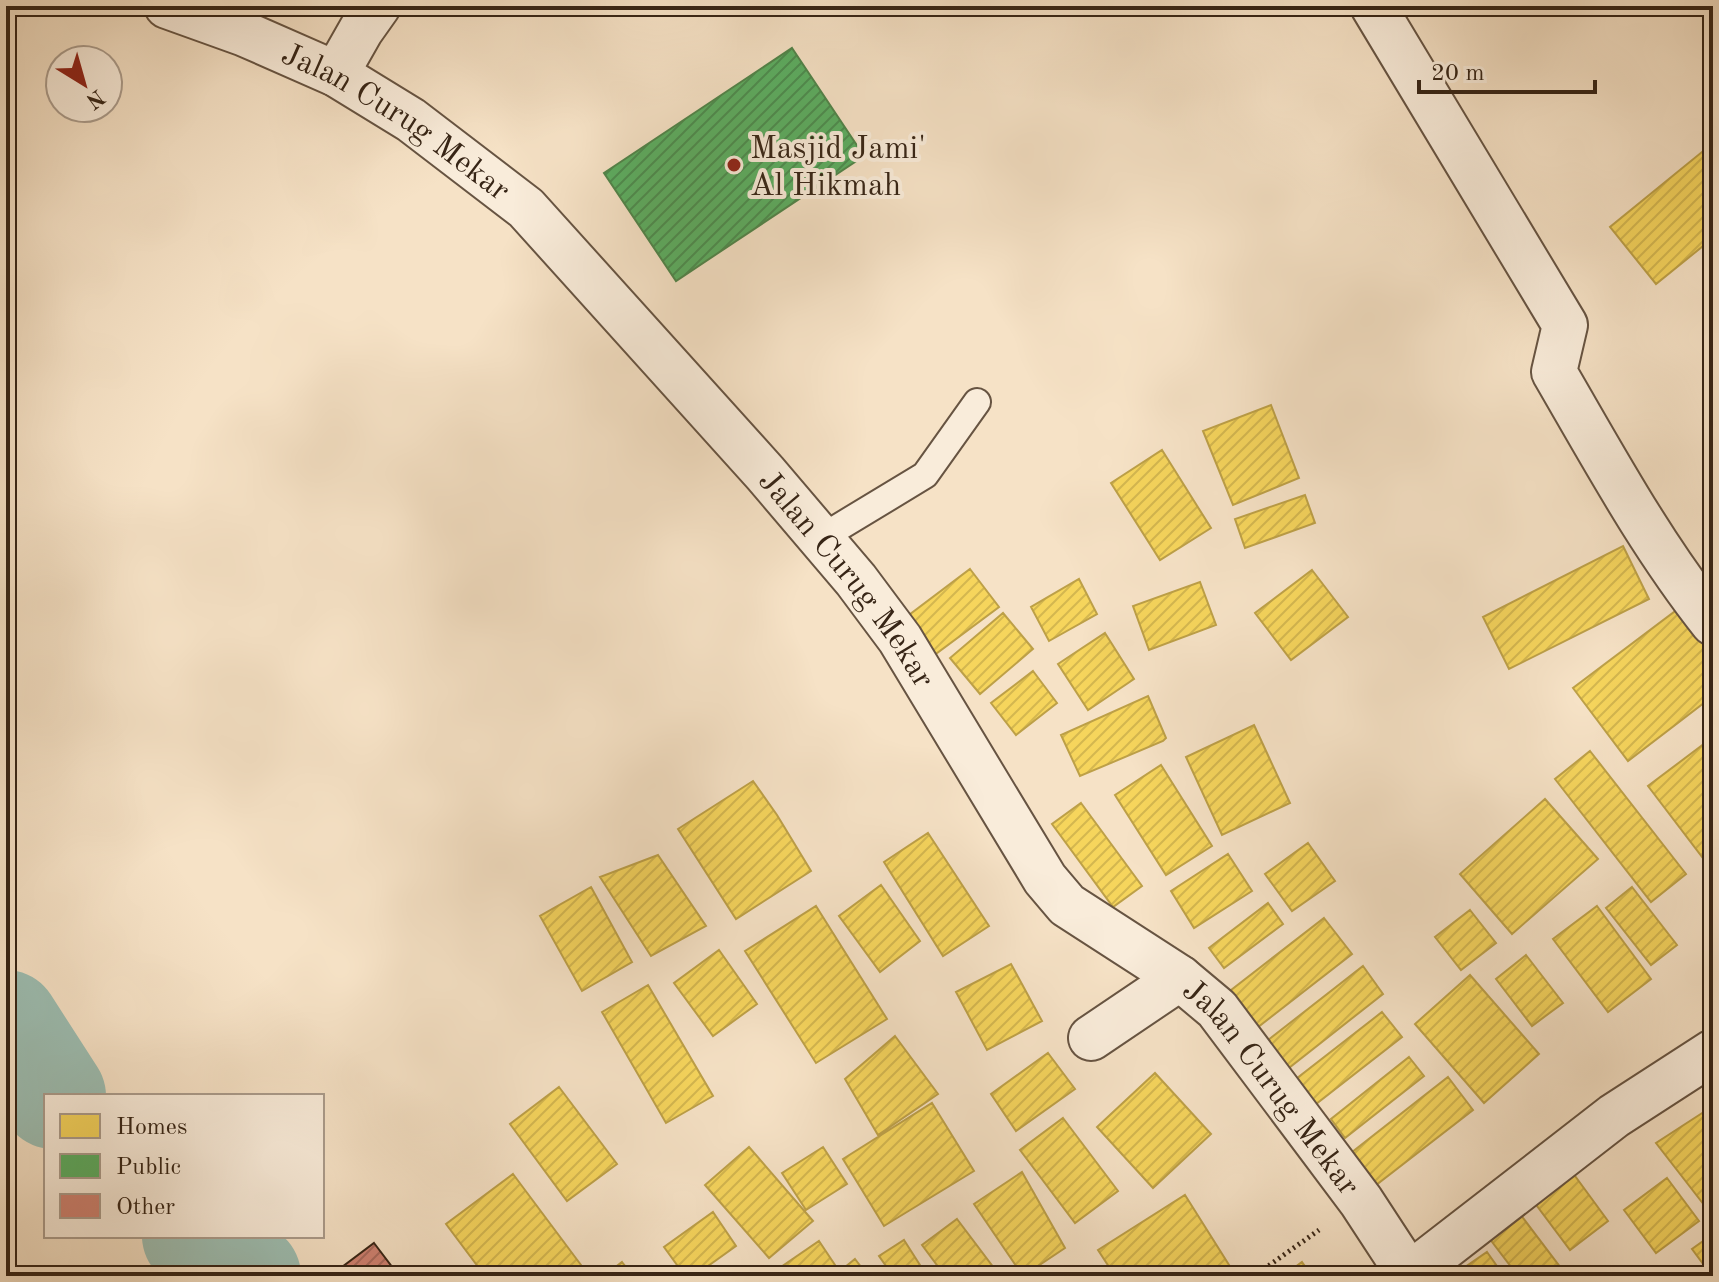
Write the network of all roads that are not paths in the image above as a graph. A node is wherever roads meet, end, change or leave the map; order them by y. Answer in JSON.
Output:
{"nodes":[{"id":1,"x":167,"y":6,"type":"edge"},
{"id":2,"x":378,"y":6,"type":"edge"},
{"id":3,"x":1373,"y":6,"type":"edge"},
{"id":4,"x":336,"y":74,"type":"junction"},
{"id":5,"x":977,"y":402,"type":"dead end"},
{"id":6,"x":821,"y":538,"type":"junction"},
{"id":7,"x":1713,"y":623,"type":"edge"},
{"id":8,"x":1180,"y":978,"type":"junction"},
{"id":9,"x":1091,"y":1038,"type":"dead end"},
{"id":10,"x":1713,"y":1052,"type":"edge"},
{"id":11,"x":1410,"y":1276,"type":"edge"}],
"edges":[{"from":1,"to":4,"type":"street","name":"Jalan Curug Mekar"},
{"from":2,"to":4,"type":"street"},
{"from":3,"to":7,"type":"street"},
{"from":4,"to":6,"type":"street","name":"Jalan Curug Mekar"},
{"from":5,"to":6,"type":"lane"},
{"from":6,"to":8,"type":"street","name":"Jalan Curug Mekar"},
{"from":8,"to":9,"type":"street"},
{"from":8,"to":11,"type":"street","name":"Jalan Curug Mekar"},
{"from":10,"to":11,"type":"street"}]}
